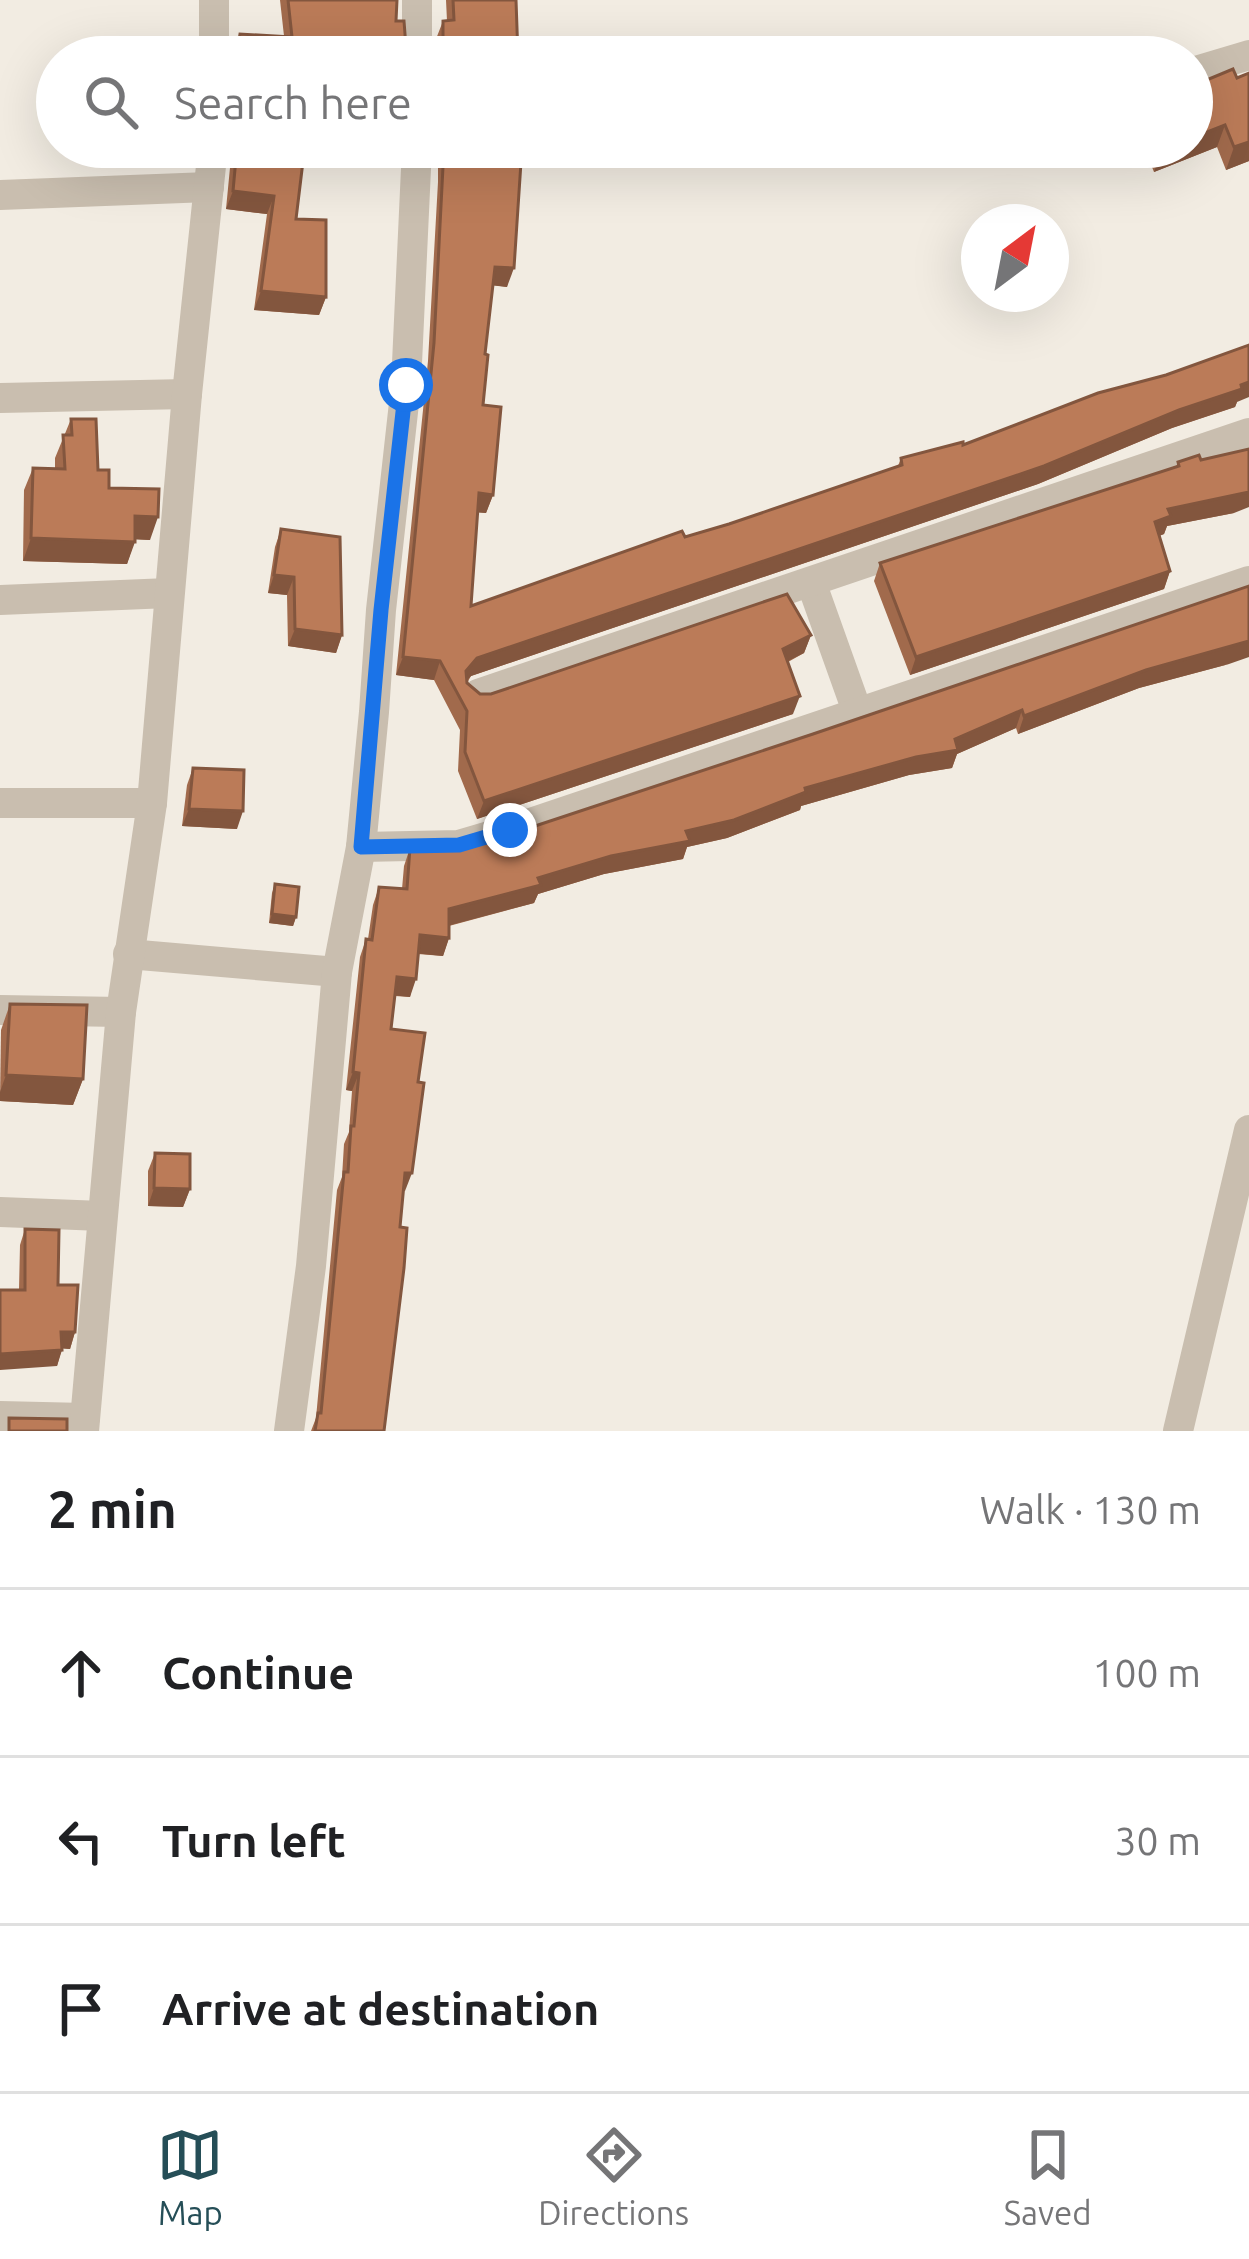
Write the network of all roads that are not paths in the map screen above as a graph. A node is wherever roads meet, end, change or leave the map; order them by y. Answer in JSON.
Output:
{"nodes":[{"id":1,"x":214,"y":0,"type":"edge"},
{"id":2,"x":417,"y":0,"type":"edge"},
{"id":3,"x":214,"y":36,"type":"edge"},
{"id":4,"x":417,"y":36,"type":"edge"},
{"id":5,"x":1249,"y":55,"type":"edge"},
{"id":6,"x":1213,"y":66,"type":"edge"},
{"id":7,"x":210,"y":168,"type":"edge"},
{"id":8,"x":416,"y":168,"type":"edge"},
{"id":9,"x":209,"y":187,"type":"junction"},
{"id":10,"x":0,"y":195,"type":"edge"},
{"id":11,"x":187,"y":394,"type":"junction"},
{"id":12,"x":0,"y":398,"type":"edge"},
{"id":13,"x":1249,"y":433,"type":"edge"},
{"id":14,"x":1249,"y":581,"type":"edge"},
{"id":15,"x":811,"y":582,"type":"junction"},
{"id":16,"x":170,"y":593,"type":"junction"},
{"id":17,"x":0,"y":600,"type":"edge"},
{"id":18,"x":478,"y":694,"type":"edge"},
{"id":19,"x":857,"y":712,"type":"junction"},
{"id":20,"x":152,"y":802,"type":"junction"},
{"id":21,"x":0,"y":803,"type":"edge"},
{"id":22,"x":361,"y":847,"type":"junction"},
{"id":23,"x":128,"y":954,"type":"junction"},
{"id":24,"x":337,"y":971,"type":"junction"},
{"id":25,"x":0,"y":1010,"type":"edge"},
{"id":26,"x":121,"y":1012,"type":"junction"},
{"id":27,"x":1249,"y":1130,"type":"edge"},
{"id":28,"x":0,"y":1212,"type":"edge"},
{"id":29,"x":102,"y":1216,"type":"junction"},
{"id":30,"x":0,"y":1416,"type":"edge"},
{"id":31,"x":85,"y":1424,"type":"edge"},
{"id":32,"x":289,"y":1431,"type":"edge"},
{"id":33,"x":1178,"y":1431,"type":"edge"}],
"edges":[{"from":1,"to":3,"type":"street"},
{"from":2,"to":4,"type":"street"},
{"from":5,"to":6,"type":"street"},
{"from":7,"to":9,"type":"street"},
{"from":8,"to":22,"type":"street"},
{"from":9,"to":10,"type":"street"},
{"from":9,"to":11,"type":"street"},
{"from":11,"to":12,"type":"street"},
{"from":11,"to":16,"type":"street"},
{"from":13,"to":15,"type":"street"},
{"from":14,"to":19,"type":"street"},
{"from":15,"to":18,"type":"street"},
{"from":15,"to":19,"type":"street"},
{"from":16,"to":17,"type":"street"},
{"from":16,"to":20,"type":"street"},
{"from":19,"to":22,"type":"street"},
{"from":20,"to":21,"type":"street"},
{"from":20,"to":23,"type":"street"},
{"from":22,"to":24,"type":"street"},
{"from":23,"to":24,"type":"street"},
{"from":23,"to":26,"type":"street"},
{"from":24,"to":32,"type":"street"},
{"from":25,"to":26,"type":"street"},
{"from":26,"to":29,"type":"street"},
{"from":27,"to":33,"type":"street"},
{"from":28,"to":29,"type":"street"},
{"from":29,"to":31,"type":"street"},
{"from":30,"to":31,"type":"street"}]}
